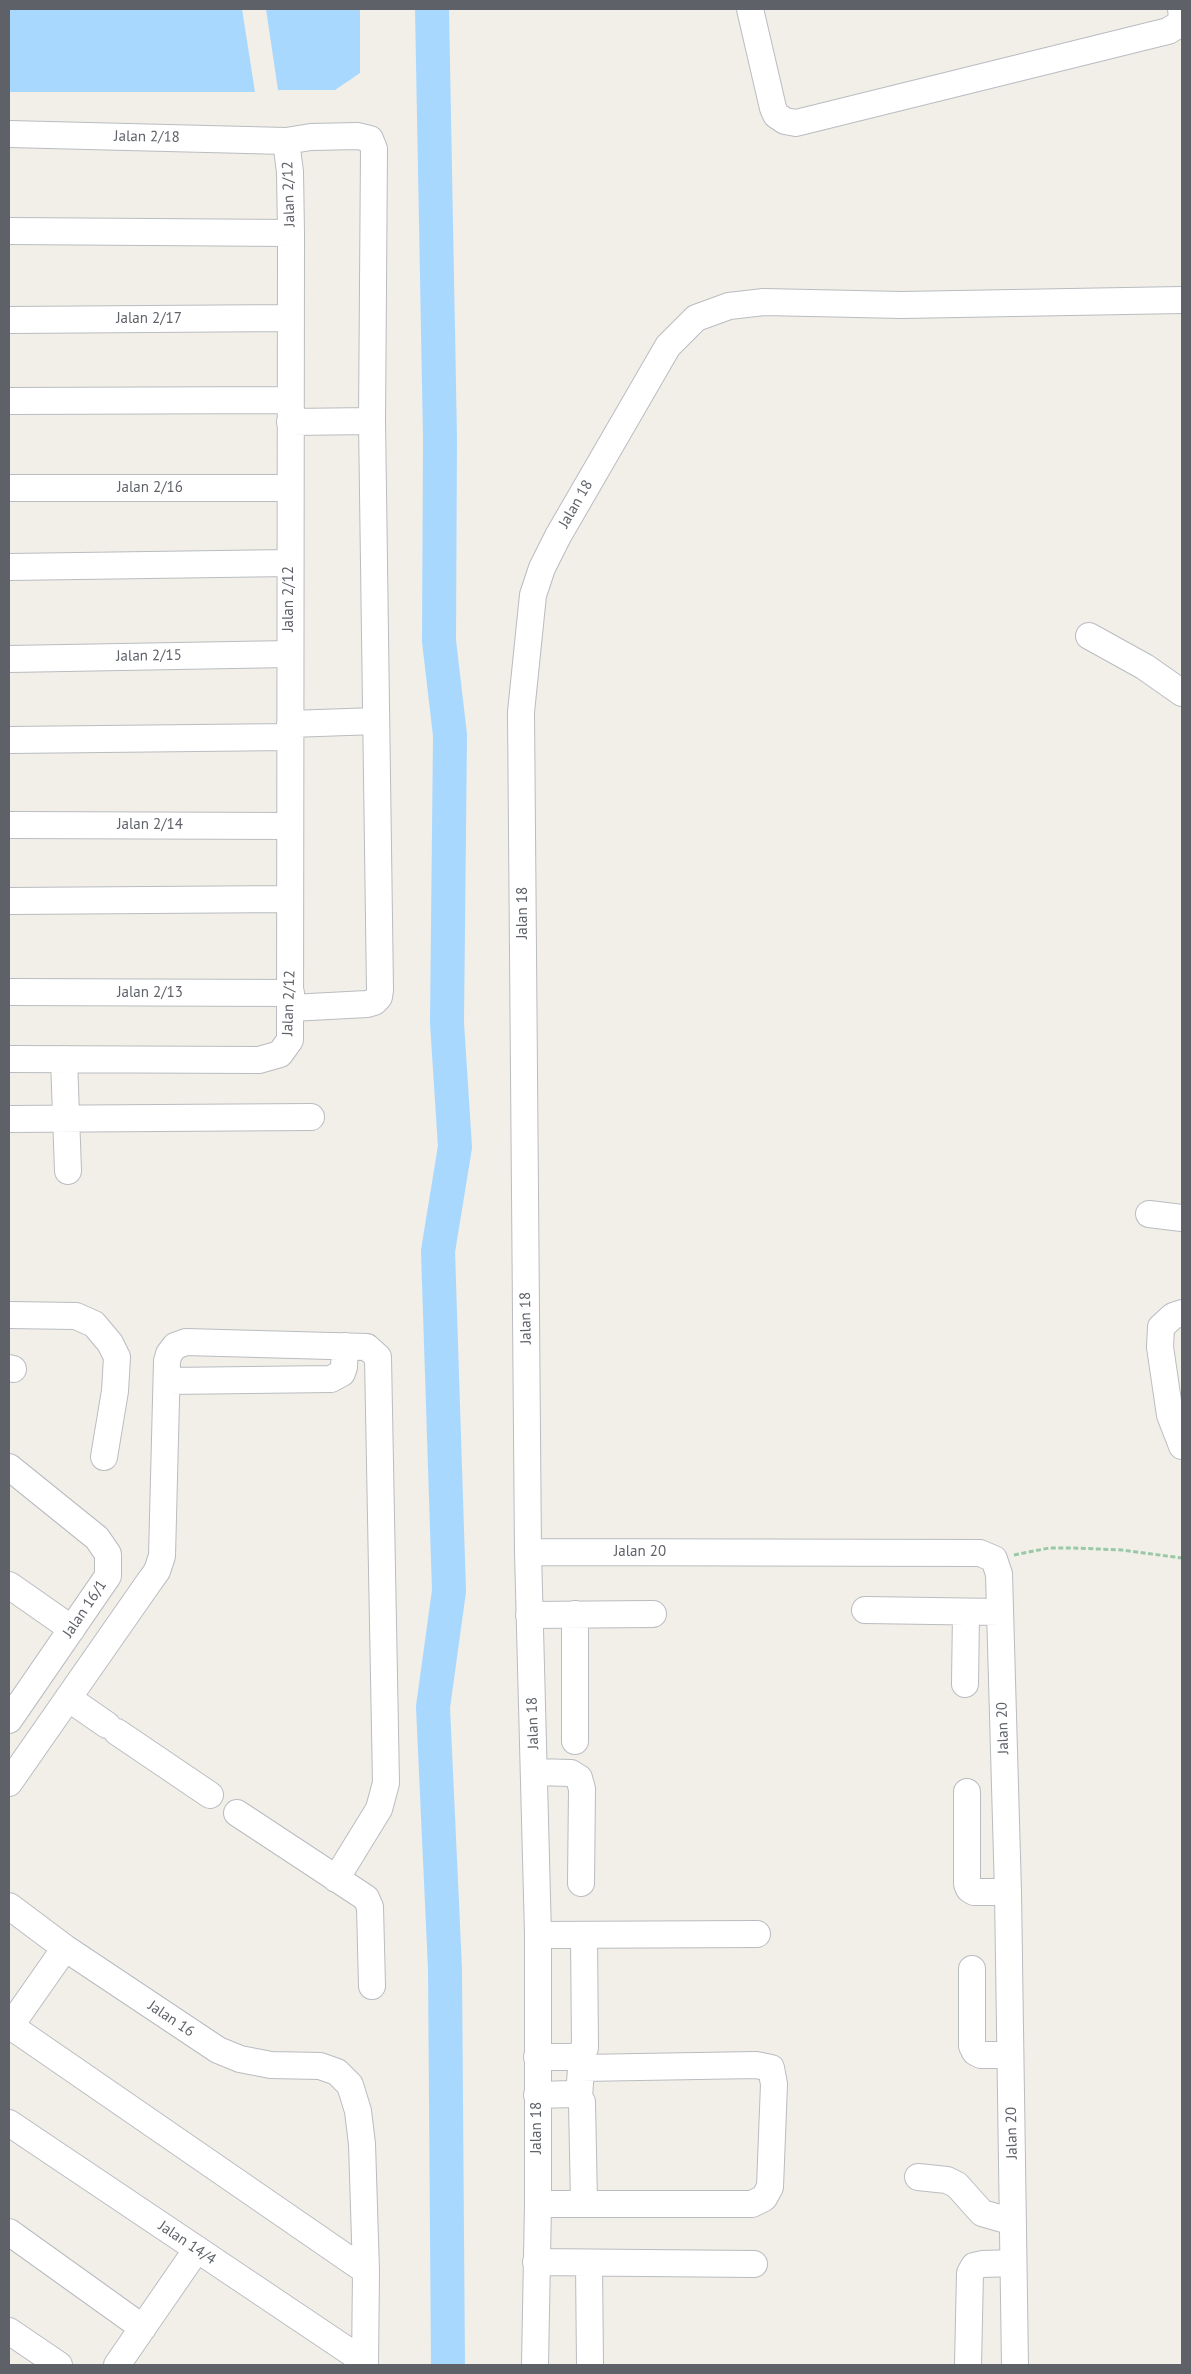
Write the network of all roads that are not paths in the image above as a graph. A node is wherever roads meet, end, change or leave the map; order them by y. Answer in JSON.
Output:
{"nodes":[{"id":1,"x":750,"y":9,"type":"edge"},
{"id":2,"x":1181,"y":9,"type":"edge"},
{"id":3,"x":9,"y":134,"type":"edge"},
{"id":4,"x":286,"y":140,"type":"junction"},
{"id":5,"x":9,"y":231,"type":"edge"},
{"id":6,"x":291,"y":233,"type":"junction"},
{"id":7,"x":1182,"y":300,"type":"edge"},
{"id":8,"x":289,"y":318,"type":"junction"},
{"id":9,"x":9,"y":320,"type":"edge"},
{"id":10,"x":9,"y":401,"type":"edge"},
{"id":11,"x":289,"y":411,"type":"junction"},
{"id":12,"x":372,"y":421,"type":"junction"},
{"id":13,"x":9,"y":488,"type":"edge"},
{"id":14,"x":290,"y":488,"type":"junction"},
{"id":15,"x":289,"y":563,"type":"junction"},
{"id":16,"x":9,"y":567,"type":"edge"},
{"id":17,"x":1089,"y":636,"type":"dead end"},
{"id":18,"x":289,"y":654,"type":"junction"},
{"id":19,"x":9,"y":658,"type":"edge"},
{"id":20,"x":1182,"y":693,"type":"edge"},
{"id":21,"x":376,"y":722,"type":"junction"},
{"id":22,"x":290,"y":730,"type":"junction"},
{"id":23,"x":9,"y":740,"type":"edge"},
{"id":24,"x":9,"y":825,"type":"edge"},
{"id":25,"x":290,"y":826,"type":"junction"},
{"id":26,"x":290,"y":899,"type":"junction"},
{"id":27,"x":9,"y":901,"type":"edge"},
{"id":28,"x":9,"y":992,"type":"edge"},
{"id":29,"x":291,"y":1001,"type":"junction"},
{"id":30,"x":9,"y":1059,"type":"edge"},
{"id":31,"x":64,"y":1059,"type":"junction"},
{"id":32,"x":311,"y":1117,"type":"dead end"},
{"id":33,"x":66,"y":1118,"type":"junction"},
{"id":34,"x":9,"y":1119,"type":"edge"},
{"id":35,"x":68,"y":1171,"type":"dead end"},
{"id":36,"x":1149,"y":1214,"type":"dead end"},
{"id":37,"x":1182,"y":1218,"type":"edge"},
{"id":38,"x":1182,"y":1313,"type":"edge"},
{"id":39,"x":9,"y":1315,"type":"edge"},
{"id":40,"x":345,"y":1346,"type":"junction"},
{"id":41,"x":168,"y":1381,"type":"junction"},
{"id":42,"x":1182,"y":1446,"type":"edge"},
{"id":43,"x":104,"y":1457,"type":"dead end"},
{"id":44,"x":9,"y":1467,"type":"edge"},
{"id":45,"x":528,"y":1552,"type":"junction"},
{"id":46,"x":9,"y":1585,"type":"edge"},
{"id":47,"x":865,"y":1610,"type":"dead end"},
{"id":48,"x":1000,"y":1612,"type":"junction"},
{"id":49,"x":966,"y":1613,"type":"junction"},
{"id":50,"x":575,"y":1614,"type":"junction"},
{"id":51,"x":653,"y":1614,"type":"dead end"},
{"id":52,"x":529,"y":1615,"type":"junction"},
{"id":53,"x":72,"y":1628,"type":"junction"},
{"id":54,"x":965,"y":1684,"type":"dead end"},
{"id":55,"x":17,"y":1691,"type":"edge"},
{"id":56,"x":68,"y":1698,"type":"junction"},
{"id":57,"x":9,"y":1720,"type":"edge"},
{"id":58,"x":575,"y":1742,"type":"dead end"},
{"id":59,"x":535,"y":1772,"type":"junction"},
{"id":60,"x":9,"y":1783,"type":"edge"},
{"id":61,"x":967,"y":1792,"type":"dead end"},
{"id":62,"x":210,"y":1795,"type":"dead end"},
{"id":63,"x":237,"y":1813,"type":"dead end"},
{"id":64,"x":336,"y":1879,"type":"junction"},
{"id":65,"x":581,"y":1883,"type":"dead end"},
{"id":66,"x":1008,"y":1892,"type":"junction"},
{"id":67,"x":9,"y":1906,"type":"edge"},
{"id":68,"x":757,"y":1934,"type":"dead end"},
{"id":69,"x":538,"y":1935,"type":"junction"},
{"id":70,"x":584,"y":1935,"type":"junction"},
{"id":71,"x":65,"y":1948,"type":"junction"},
{"id":72,"x":972,"y":1969,"type":"dead end"},
{"id":73,"x":372,"y":1986,"type":"dead end"},
{"id":74,"x":9,"y":2026,"type":"edge"},
{"id":75,"x":1010,"y":2055,"type":"junction"},
{"id":76,"x":537,"y":2057,"type":"junction"},
{"id":77,"x":537,"y":2095,"type":"junction"},
{"id":78,"x":579,"y":2098,"type":"junction"},
{"id":79,"x":9,"y":2123,"type":"edge"},
{"id":80,"x":918,"y":2177,"type":"dead end"},
{"id":81,"x":584,"y":2203,"type":"junction"},
{"id":82,"x":538,"y":2204,"type":"junction"},
{"id":83,"x":1012,"y":2222,"type":"junction"},
{"id":84,"x":9,"y":2232,"type":"edge"},
{"id":85,"x":197,"y":2250,"type":"junction"},
{"id":86,"x":536,"y":2262,"type":"junction"},
{"id":87,"x":1013,"y":2263,"type":"junction"},
{"id":88,"x":589,"y":2264,"type":"junction"},
{"id":89,"x":754,"y":2264,"type":"dead end"},
{"id":90,"x":366,"y":2271,"type":"junction"},
{"id":91,"x":143,"y":2328,"type":"junction"},
{"id":92,"x":9,"y":2331,"type":"edge"},
{"id":93,"x":365,"y":2364,"type":"edge"},
{"id":94,"x":59,"y":2365,"type":"edge"},
{"id":95,"x":117,"y":2365,"type":"edge"},
{"id":96,"x":535,"y":2365,"type":"edge"},
{"id":97,"x":590,"y":2365,"type":"edge"},
{"id":98,"x":968,"y":2365,"type":"edge"},
{"id":99,"x":1015,"y":2365,"type":"edge"}],
"edges":[{"from":1,"to":2,"type":"street"},
{"from":3,"to":4,"type":"street","name":"Jalan 2/18"},
{"from":4,"to":6,"type":"street","name":"Jalan 2/12"},
{"from":4,"to":12,"type":"street","name":"Jalan 2/18"},
{"from":5,"to":6,"type":"street"},
{"from":6,"to":8,"type":"street","name":"Jalan 2/12"},
{"from":7,"to":45,"type":"street","name":"Jalan 18"},
{"from":8,"to":9,"type":"street","name":"Jalan 2/17"},
{"from":8,"to":11,"type":"street","name":"Jalan 2/12"},
{"from":10,"to":11,"type":"street"},
{"from":11,"to":12,"type":"street"},
{"from":11,"to":14,"type":"street","name":"Jalan 2/12"},
{"from":12,"to":21,"type":"street"},
{"from":13,"to":14,"type":"street","name":"Jalan 2/16"},
{"from":14,"to":15,"type":"street","name":"Jalan 2/12"},
{"from":15,"to":16,"type":"street"},
{"from":15,"to":18,"type":"street","name":"Jalan 2/12"},
{"from":17,"to":20,"type":"street"},
{"from":18,"to":19,"type":"street","name":"Jalan 2/15"},
{"from":18,"to":22,"type":"street","name":"Jalan 2/12"},
{"from":21,"to":22,"type":"street"},
{"from":21,"to":29,"type":"street","name":"Jalan 2/13"},
{"from":22,"to":23,"type":"street"},
{"from":22,"to":25,"type":"street","name":"Jalan 2/12"},
{"from":24,"to":25,"type":"street","name":"Jalan 2/14"},
{"from":25,"to":26,"type":"street","name":"Jalan 2/12"},
{"from":26,"to":27,"type":"street"},
{"from":26,"to":29,"type":"street","name":"Jalan 2/12"},
{"from":28,"to":29,"type":"street","name":"Jalan 2/13"},
{"from":29,"to":31,"type":"street","name":"Jalan 2/12"},
{"from":30,"to":31,"type":"street"},
{"from":31,"to":33,"type":"street"},
{"from":32,"to":33,"type":"street"},
{"from":33,"to":34,"type":"street"},
{"from":33,"to":35,"type":"street"},
{"from":36,"to":37,"type":"street"},
{"from":38,"to":42,"type":"street"},
{"from":39,"to":43,"type":"street"},
{"from":40,"to":41,"type":"street"},
{"from":40,"to":41,"type":"street"},
{"from":40,"to":64,"type":"street"},
{"from":41,"to":56,"type":"street"},
{"from":44,"to":53,"type":"street","name":"Jalan 16/1"},
{"from":45,"to":48,"type":"street","name":"Jalan 20"},
{"from":45,"to":52,"type":"street","name":"Jalan 18"},
{"from":46,"to":53,"type":"street"},
{"from":47,"to":49,"type":"street"},
{"from":48,"to":49,"type":"street"},
{"from":48,"to":66,"type":"street","name":"Jalan 20"},
{"from":49,"to":54,"type":"street"},
{"from":50,"to":51,"type":"street"},
{"from":50,"to":52,"type":"street"},
{"from":50,"to":58,"type":"street"},
{"from":52,"to":59,"type":"street","name":"Jalan 18"},
{"from":53,"to":55,"type":"street","name":"Jalan 16/1"},
{"from":55,"to":57,"type":"street","name":"Jalan 16/1"},
{"from":56,"to":60,"type":"street"},
{"from":56,"to":62,"type":"street"},
{"from":59,"to":65,"type":"street"},
{"from":59,"to":69,"type":"street","name":"Jalan 18"},
{"from":61,"to":66,"type":"street"},
{"from":63,"to":64,"type":"street"},
{"from":64,"to":73,"type":"street"},
{"from":66,"to":75,"type":"street","name":"Jalan 20"},
{"from":67,"to":71,"type":"street","name":"Jalan 16"},
{"from":68,"to":70,"type":"street"},
{"from":69,"to":70,"type":"street"},
{"from":69,"to":76,"type":"street","name":"Jalan 18"},
{"from":70,"to":76,"type":"street"},
{"from":71,"to":74,"type":"street"},
{"from":71,"to":90,"type":"street","name":"Jalan 16"},
{"from":72,"to":75,"type":"street"},
{"from":74,"to":90,"type":"street"},
{"from":75,"to":83,"type":"street","name":"Jalan 20"},
{"from":76,"to":77,"type":"street","name":"Jalan 18"},
{"from":77,"to":78,"type":"street"},
{"from":77,"to":82,"type":"street","name":"Jalan 18"},
{"from":78,"to":81,"type":"street"},
{"from":78,"to":81,"type":"street"},
{"from":79,"to":85,"type":"street","name":"Jalan 14/4"},
{"from":80,"to":83,"type":"street"},
{"from":81,"to":82,"type":"street"},
{"from":82,"to":86,"type":"street","name":"Jalan 18"},
{"from":83,"to":87,"type":"street","name":"Jalan 20"},
{"from":84,"to":91,"type":"street"},
{"from":85,"to":91,"type":"street"},
{"from":85,"to":93,"type":"street","name":"Jalan 14/4"},
{"from":86,"to":88,"type":"street"},
{"from":86,"to":96,"type":"street","name":"Jalan 18"},
{"from":87,"to":98,"type":"street"},
{"from":87,"to":99,"type":"street","name":"Jalan 20"},
{"from":88,"to":89,"type":"street"},
{"from":88,"to":97,"type":"street"},
{"from":90,"to":93,"type":"street"},
{"from":91,"to":95,"type":"street"},
{"from":92,"to":94,"type":"street"}]}
